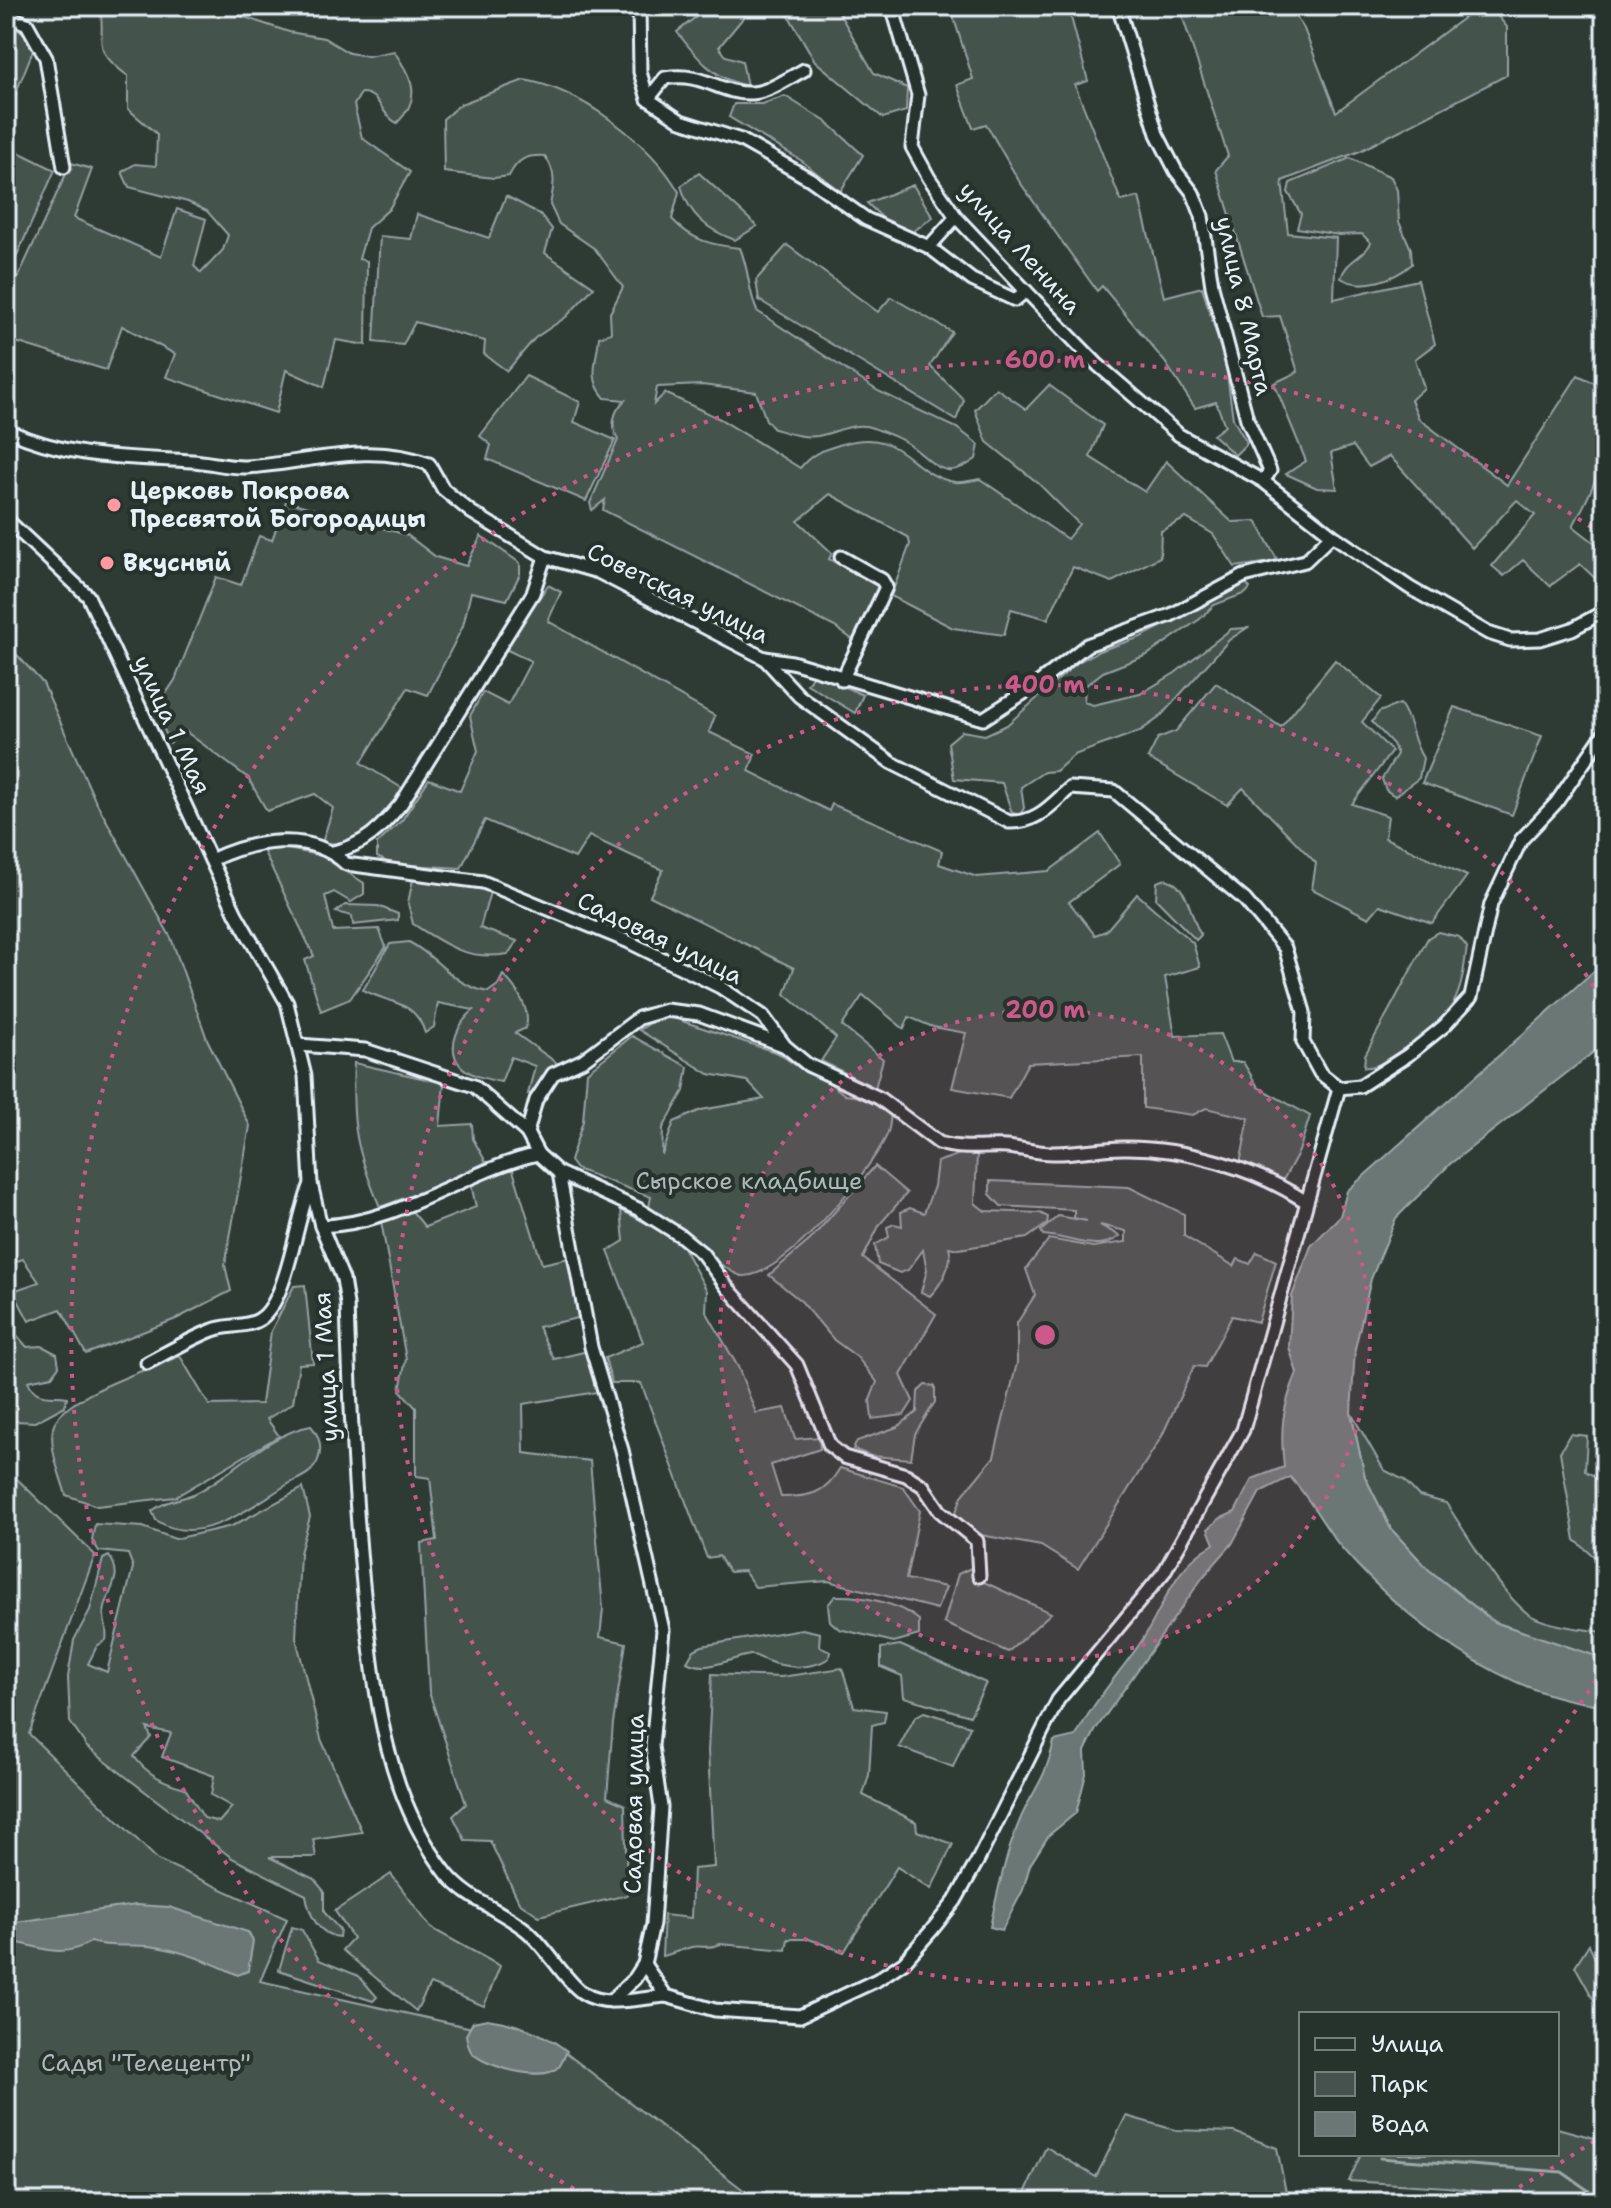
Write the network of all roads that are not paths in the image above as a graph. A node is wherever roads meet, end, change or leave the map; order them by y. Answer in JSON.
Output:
{"nodes":[{"id":1,"x":639,"y":6,"type":"edge"},
{"id":2,"x":892,"y":6,"type":"edge"},
{"id":3,"x":1118,"y":6,"type":"edge"},
{"id":4,"x":6,"y":15,"type":"edge"},
{"id":5,"x":804,"y":70,"type":"dead end"},
{"id":6,"x":648,"y":99,"type":"junction"},
{"id":7,"x":64,"y":167,"type":"dead end"},
{"id":8,"x":956,"y":217,"type":"junction"},
{"id":9,"x":929,"y":247,"type":"junction"},
{"id":10,"x":1026,"y":291,"type":"junction"},
{"id":11,"x":6,"y":430,"type":"edge"},
{"id":12,"x":1263,"y":481,"type":"junction"},
{"id":13,"x":6,"y":519,"type":"edge"},
{"id":14,"x":1332,"y":535,"type":"junction"},
{"id":15,"x":545,"y":557,"type":"junction"},
{"id":16,"x":841,"y":557,"type":"dead end"},
{"id":17,"x":1605,"y":611,"type":"edge"},
{"id":18,"x":764,"y":658,"type":"junction"},
{"id":19,"x":842,"y":680,"type":"junction"},
{"id":20,"x":1605,"y":732,"type":"edge"},
{"id":21,"x":333,"y":852,"type":"junction"},
{"id":22,"x":211,"y":860,"type":"junction"},
{"id":23,"x":299,"y":1045,"type":"junction"},
{"id":24,"x":785,"y":1046,"type":"junction"},
{"id":25,"x":1339,"y":1088,"type":"junction"},
{"id":26,"x":527,"y":1133,"type":"junction"},
{"id":27,"x":538,"y":1154,"type":"junction"},
{"id":28,"x":559,"y":1173,"type":"junction"},
{"id":29,"x":311,"y":1184,"type":"junction"},
{"id":30,"x":1305,"y":1201,"type":"junction"},
{"id":31,"x":321,"y":1226,"type":"junction"},
{"id":32,"x":147,"y":1363,"type":"dead end"},
{"id":33,"x":979,"y":1576,"type":"dead end"},
{"id":34,"x":644,"y":1964,"type":"junction"},
{"id":35,"x":666,"y":1996,"type":"junction"},
{"id":36,"x":610,"y":2001,"type":"junction"}],
"edges":[{"from":1,"to":6,"type":"street"},
{"from":2,"to":8,"type":"street","name":"улица Ленина"},
{"from":3,"to":12,"type":"street","name":"улица 8 Марта"},
{"from":4,"to":7,"type":"street"},
{"from":5,"to":6,"type":"street"},
{"from":6,"to":9,"type":"street"},
{"from":8,"to":9,"type":"street"},
{"from":8,"to":10,"type":"street","name":"улица Ленина"},
{"from":9,"to":10,"type":"street"},
{"from":10,"to":12,"type":"street","name":"улица Ленина"},
{"from":11,"to":15,"type":"street","name":"Советская улица"},
{"from":12,"to":14,"type":"street","name":"улица Ленина"},
{"from":13,"to":22,"type":"street","name":"улица 1 Мая"},
{"from":14,"to":17,"type":"street","name":"улица Ленина"},
{"from":14,"to":19,"type":"street"},
{"from":15,"to":18,"type":"street","name":"Советская улица"},
{"from":15,"to":21,"type":"street"},
{"from":16,"to":19,"type":"street"},
{"from":18,"to":19,"type":"street"},
{"from":18,"to":25,"type":"street","name":"Советская улица"},
{"from":20,"to":25,"type":"street"},
{"from":21,"to":22,"type":"street","name":"Садовая улица"},
{"from":21,"to":24,"type":"street","name":"Садовая улица"},
{"from":22,"to":23,"type":"street","name":"улица 1 Мая"},
{"from":23,"to":26,"type":"street"},
{"from":23,"to":29,"type":"street","name":"улица 1 Мая"},
{"from":24,"to":26,"type":"street"},
{"from":24,"to":30,"type":"street","name":"Садовая улица"},
{"from":25,"to":30,"type":"street"},
{"from":26,"to":27,"type":"street"},
{"from":27,"to":28,"type":"street"},
{"from":27,"to":31,"type":"street"},
{"from":28,"to":33,"type":"street"},
{"from":28,"to":34,"type":"street","name":"Садовая улица"},
{"from":29,"to":31,"type":"street","name":"улица 1 Мая"},
{"from":29,"to":32,"type":"street"},
{"from":30,"to":35,"type":"street"},
{"from":31,"to":36,"type":"street","name":"улица 1 Мая"},
{"from":34,"to":35,"type":"street"},
{"from":34,"to":36,"type":"street","name":"Садовая улица"},
{"from":35,"to":36,"type":"street"}]}
